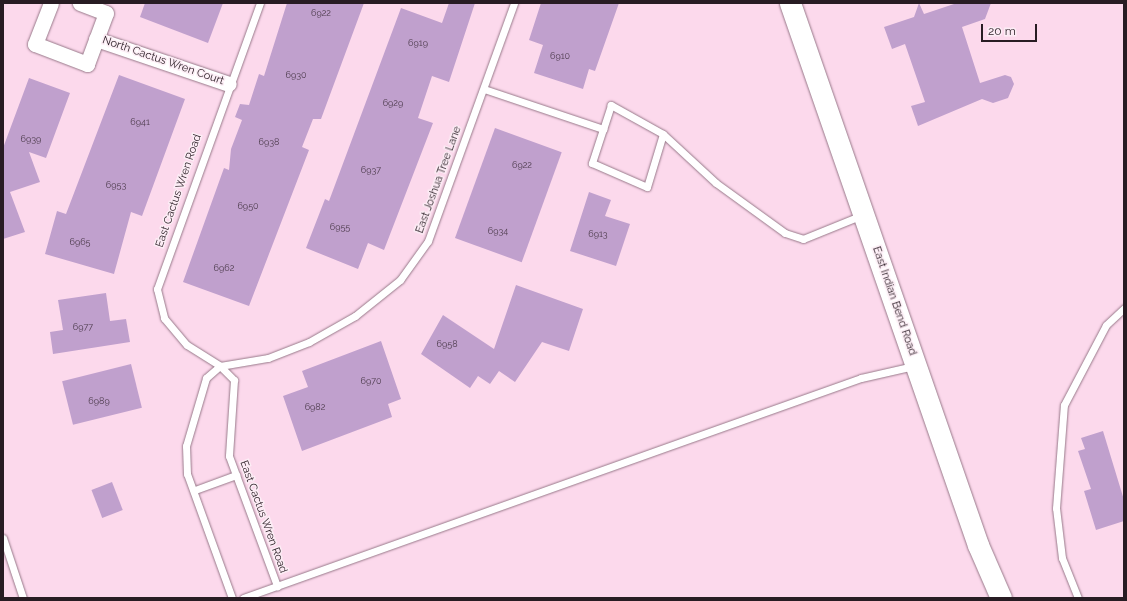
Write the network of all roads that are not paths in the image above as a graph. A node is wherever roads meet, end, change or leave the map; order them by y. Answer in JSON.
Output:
{"nodes":[{"id":1,"x":51,"y":3,"type":"edge"},
{"id":2,"x":80,"y":3,"type":"edge"},
{"id":3,"x":260,"y":3,"type":"edge"},
{"id":4,"x":514,"y":3,"type":"edge"},
{"id":5,"x":790,"y":3,"type":"edge"},
{"id":6,"x":96,"y":39,"type":"junction"},
{"id":7,"x":229,"y":84,"type":"junction"},
{"id":8,"x":484,"y":89,"type":"junction"},
{"id":9,"x":603,"y":129,"type":"junction"},
{"id":10,"x":663,"y":134,"type":"junction"},
{"id":11,"x":864,"y":214,"type":"junction"},
{"id":12,"x":1124,"y":308,"type":"edge"},
{"id":13,"x":220,"y":366,"type":"junction"},
{"id":14,"x":916,"y":366,"type":"junction"},
{"id":15,"x":236,"y":475,"type":"junction"},
{"id":16,"x":195,"y":490,"type":"junction"},
{"id":17,"x":3,"y":538,"type":"edge"},
{"id":18,"x":277,"y":586,"type":"junction"},
{"id":19,"x":23,"y":598,"type":"edge"},
{"id":20,"x":232,"y":598,"type":"edge"},
{"id":21,"x":243,"y":598,"type":"edge"},
{"id":22,"x":1001,"y":598,"type":"edge"},
{"id":23,"x":1078,"y":598,"type":"edge"}],
"edges":[{"from":1,"to":6,"type":"street","name":"North Cactus Wren Court"},
{"from":2,"to":6,"type":"street","name":"North Cactus Wren Court"},
{"from":3,"to":7,"type":"lane","name":"East Cactus Wren Road"},
{"from":4,"to":8,"type":"lane","name":"East Joshua Tree Lane"},
{"from":5,"to":11,"type":"street","name":"East Indian Bend Road"},
{"from":6,"to":7,"type":"street","name":"North Cactus Wren Court"},
{"from":7,"to":13,"type":"lane","name":"East Cactus Wren Road"},
{"from":8,"to":9,"type":"lane"},
{"from":8,"to":13,"type":"lane","name":"East Joshua Tree Lane"},
{"from":9,"to":10,"type":"lane"},
{"from":9,"to":10,"type":"lane"},
{"from":10,"to":11,"type":"lane"},
{"from":11,"to":14,"type":"street","name":"East Indian Bend Road"},
{"from":12,"to":23,"type":"lane"},
{"from":13,"to":15,"type":"lane","name":"East Cactus Wren Road"},
{"from":13,"to":16,"type":"lane"},
{"from":14,"to":18,"type":"lane"},
{"from":14,"to":22,"type":"street","name":"East Indian Bend Road"},
{"from":15,"to":16,"type":"lane"},
{"from":15,"to":18,"type":"lane","name":"East Cactus Wren Road"},
{"from":16,"to":20,"type":"lane"},
{"from":17,"to":19,"type":"lane"},
{"from":18,"to":21,"type":"lane"}]}
